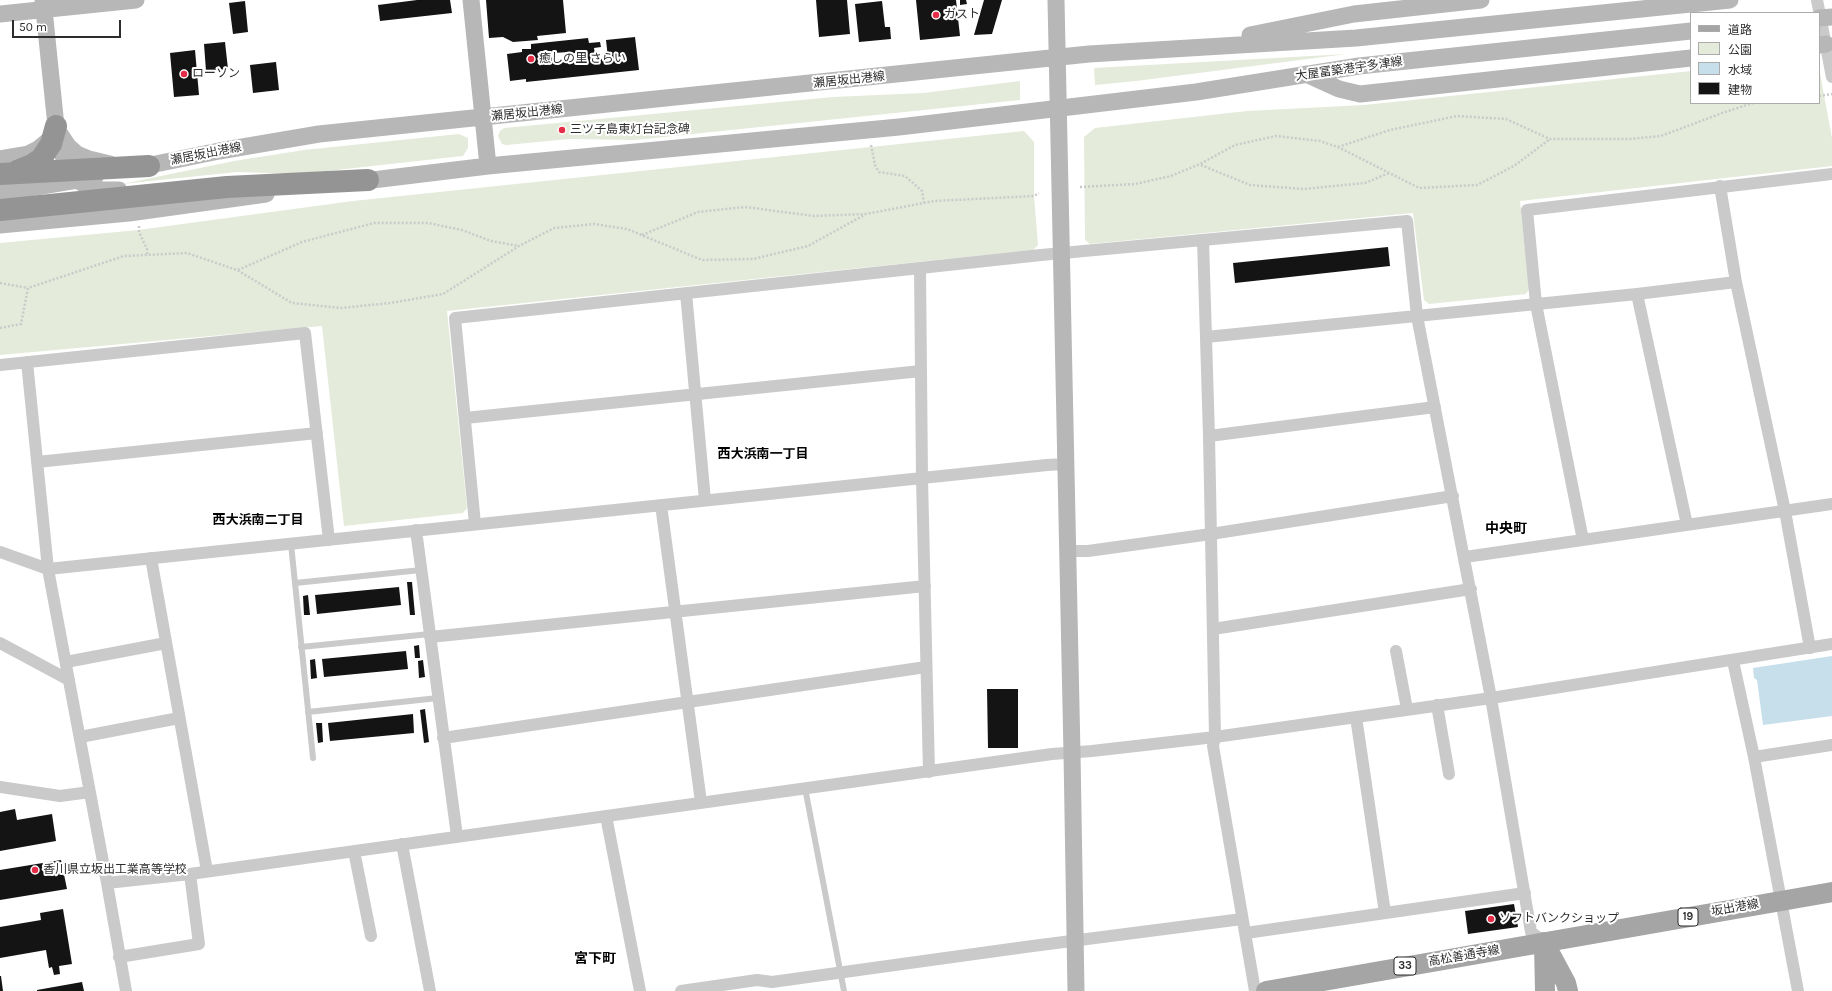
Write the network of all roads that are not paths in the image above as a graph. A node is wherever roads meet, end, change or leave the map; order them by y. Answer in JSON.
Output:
{"nodes":[{"id":1,"x":136,"y":0,"type":"edge"},
{"id":2,"x":471,"y":0,"type":"edge"},
{"id":3,"x":1056,"y":0,"type":"edge"},
{"id":4,"x":1481,"y":0,"type":"edge"},
{"id":5,"x":1730,"y":0,"type":"edge"},
{"id":6,"x":1817,"y":0,"type":"edge"},
{"id":7,"x":1440,"y":2,"type":"edge"},
{"id":8,"x":44,"y":5,"type":"edge"},
{"id":9,"x":1818,"y":12,"type":"edge"},
{"id":10,"x":0,"y":14,"type":"edge"},
{"id":11,"x":1832,"y":17,"type":"edge"},
{"id":12,"x":1820,"y":18,"type":"edge"},
{"id":13,"x":1820,"y":26,"type":"edge"},
{"id":14,"x":1690,"y":31,"type":"edge"},
{"id":15,"x":1822,"y":44,"type":"edge"},
{"id":16,"x":1191,"y":47,"type":"junction"},
{"id":17,"x":1057,"y":58,"type":"junction"},
{"id":18,"x":1690,"y":58,"type":"edge"},
{"id":19,"x":1306,"y":74,"type":"junction"},
{"id":20,"x":1832,"y":77,"type":"edge"},
{"id":21,"x":1059,"y":109,"type":"junction"},
{"id":22,"x":483,"y":117,"type":"junction"},
{"id":23,"x":56,"y":126,"type":"junction"},
{"id":24,"x":149,"y":166,"type":"junction"},
{"id":25,"x":488,"y":166,"type":"junction"},
{"id":26,"x":1832,"y":174,"type":"edge"},
{"id":27,"x":2,"y":175,"type":"edge"},
{"id":28,"x":63,"y":177,"type":"junction"},
{"id":29,"x":368,"y":180,"type":"junction"},
{"id":30,"x":1720,"y":186,"type":"junction"},
{"id":31,"x":43,"y":205,"type":"junction"},
{"id":32,"x":5,"y":220,"type":"edge"},
{"id":33,"x":1203,"y":240,"type":"junction"},
{"id":34,"x":1061,"y":253,"type":"junction"},
{"id":35,"x":920,"y":268,"type":"junction"},
{"id":36,"x":1736,"y":282,"type":"junction"},
{"id":37,"x":686,"y":293,"type":"junction"},
{"id":38,"x":1637,"y":294,"type":"junction"},
{"id":39,"x":1536,"y":304,"type":"junction"},
{"id":40,"x":1417,"y":316,"type":"junction"},
{"id":41,"x":1206,"y":337,"type":"junction"},
{"id":42,"x":27,"y":362,"type":"junction"},
{"id":43,"x":0,"y":365,"type":"edge"},
{"id":44,"x":921,"y":371,"type":"junction"},
{"id":45,"x":695,"y":394,"type":"junction"},
{"id":46,"x":1435,"y":407,"type":"junction"},
{"id":47,"x":464,"y":418,"type":"junction"},
{"id":48,"x":317,"y":433,"type":"junction"},
{"id":49,"x":1209,"y":436,"type":"junction"},
{"id":50,"x":37,"y":462,"type":"junction"},
{"id":51,"x":1066,"y":464,"type":"junction"},
{"id":52,"x":922,"y":478,"type":"junction"},
{"id":53,"x":1453,"y":496,"type":"junction"},
{"id":54,"x":705,"y":500,"type":"junction"},
{"id":55,"x":1832,"y":504,"type":"edge"},
{"id":56,"x":661,"y":505,"type":"junction"},
{"id":57,"x":1785,"y":511,"type":"junction"},
{"id":58,"x":475,"y":524,"type":"junction"},
{"id":59,"x":1686,"y":525,"type":"junction"},
{"id":60,"x":416,"y":530,"type":"junction"},
{"id":61,"x":1211,"y":534,"type":"junction"},
{"id":62,"x":329,"y":540,"type":"junction"},
{"id":63,"x":1583,"y":540,"type":"junction"},
{"id":64,"x":291,"y":544,"type":"junction"},
{"id":65,"x":1068,"y":551,"type":"junction"},
{"id":66,"x":0,"y":552,"type":"edge"},
{"id":67,"x":1465,"y":557,"type":"junction"},
{"id":68,"x":151,"y":558,"type":"junction"},
{"id":69,"x":48,"y":569,"type":"junction"},
{"id":70,"x":421,"y":570,"type":"junction"},
{"id":71,"x":295,"y":583,"type":"junction"},
{"id":72,"x":925,"y":586,"type":"junction"},
{"id":73,"x":1471,"y":589,"type":"junction"},
{"id":74,"x":675,"y":612,"type":"junction"},
{"id":75,"x":1213,"y":630,"type":"junction"},
{"id":76,"x":430,"y":636,"type":"junction"},
{"id":77,"x":0,"y":643,"type":"edge"},
{"id":78,"x":166,"y":643,"type":"junction"},
{"id":79,"x":1832,"y":644,"type":"edge"},
{"id":80,"x":302,"y":647,"type":"junction"},
{"id":81,"x":1810,"y":648,"type":"junction"},
{"id":82,"x":1396,"y":651,"type":"dead end"},
{"id":83,"x":1733,"y":660,"type":"junction"},
{"id":84,"x":66,"y":662,"type":"junction"},
{"id":85,"x":926,"y":667,"type":"junction"},
{"id":86,"x":69,"y":680,"type":"junction"},
{"id":87,"x":438,"y":698,"type":"junction"},
{"id":88,"x":1492,"y":698,"type":"junction"},
{"id":89,"x":687,"y":702,"type":"junction"},
{"id":90,"x":1437,"y":705,"type":"junction"},
{"id":91,"x":1407,"y":709,"type":"junction"},
{"id":92,"x":308,"y":712,"type":"junction"},
{"id":93,"x":1356,"y":716,"type":"junction"},
{"id":94,"x":180,"y":718,"type":"junction"},
{"id":95,"x":80,"y":737,"type":"junction"},
{"id":96,"x":1215,"y":737,"type":"junction"},
{"id":97,"x":443,"y":738,"type":"junction"},
{"id":98,"x":1832,"y":745,"type":"edge"},
{"id":99,"x":1072,"y":753,"type":"junction"},
{"id":100,"x":1754,"y":757,"type":"junction"},
{"id":101,"x":313,"y":758,"type":"dead end"},
{"id":102,"x":929,"y":772,"type":"junction"},
{"id":103,"x":1449,"y":774,"type":"dead end"},
{"id":104,"x":0,"y":787,"type":"edge"},
{"id":105,"x":805,"y":788,"type":"junction"},
{"id":106,"x":90,"y":792,"type":"junction"},
{"id":107,"x":701,"y":802,"type":"junction"},
{"id":108,"x":606,"y":816,"type":"junction"},
{"id":109,"x":457,"y":836,"type":"junction"},
{"id":110,"x":402,"y":844,"type":"junction"},
{"id":111,"x":354,"y":851,"type":"junction"},
{"id":112,"x":207,"y":871,"type":"junction"},
{"id":113,"x":190,"y":874,"type":"junction"},
{"id":114,"x":107,"y":883,"type":"junction"},
{"id":115,"x":1832,"y":892,"type":"edge"},
{"id":116,"x":1525,"y":893,"type":"junction"},
{"id":117,"x":1780,"y":900,"type":"junction"},
{"id":118,"x":1385,"y":913,"type":"junction"},
{"id":119,"x":1242,"y":919,"type":"junction"},
{"id":120,"x":1246,"y":933,"type":"junction"},
{"id":121,"x":370,"y":936,"type":"dead end"},
{"id":122,"x":1076,"y":940,"type":"junction"},
{"id":123,"x":1544,"y":942,"type":"junction"},
{"id":124,"x":119,"y":957,"type":"junction"},
{"id":125,"x":840,"y":972,"type":"junction"},
{"id":126,"x":126,"y":991,"type":"edge"},
{"id":127,"x":430,"y":991,"type":"edge"},
{"id":128,"x":640,"y":991,"type":"edge"},
{"id":129,"x":681,"y":991,"type":"edge"},
{"id":130,"x":844,"y":991,"type":"edge"},
{"id":131,"x":1076,"y":991,"type":"edge"},
{"id":132,"x":1255,"y":991,"type":"edge"},
{"id":133,"x":1266,"y":991,"type":"edge"},
{"id":134,"x":1545,"y":991,"type":"edge"},
{"id":135,"x":1568,"y":991,"type":"edge"},
{"id":136,"x":1798,"y":991,"type":"edge"}],
"edges":[{"from":1,"to":8,"type":"main road"},
{"from":2,"to":22,"type":"main road"},
{"from":3,"to":17,"type":"main road"},
{"from":4,"to":7,"type":"main road"},
{"from":5,"to":16,"type":"main road"},
{"from":6,"to":9,"type":"street"},
{"from":7,"to":16,"type":"main road"},
{"from":8,"to":10,"type":"main road"},
{"from":8,"to":23,"type":"main road"},
{"from":11,"to":12,"type":"main road","bridge":true},
{"from":13,"to":15,"type":"street"},
{"from":14,"to":19,"type":"main road","name":"大屋冨築港宇多津線"},
{"from":15,"to":20,"type":"street"},
{"from":16,"to":17,"type":"main road"},
{"from":17,"to":21,"type":"main road"},
{"from":17,"to":22,"type":"main road","name":"瀬居坂出港線"},
{"from":18,"to":19,"type":"main road"},
{"from":19,"to":21,"type":"main road","name":"大屋冨築港宇多津線"},
{"from":21,"to":25,"type":"main road"},
{"from":21,"to":34,"type":"main road"},
{"from":22,"to":24,"type":"main road","name":"瀬居坂出港線"},
{"from":22,"to":25,"type":"main road"},
{"from":23,"to":24,"type":"main road","name":"瀬居坂出港線"},
{"from":23,"to":27,"type":"highway"},
{"from":23,"to":28,"type":"main road"},
{"from":24,"to":28,"type":"highway"},
{"from":25,"to":29,"type":"main road"},
{"from":26,"to":30,"type":"street"},
{"from":27,"to":28,"type":"highway"},
{"from":28,"to":29,"type":"main road"},
{"from":28,"to":31,"type":"main road"},
{"from":29,"to":31,"type":"highway"},
{"from":29,"to":32,"type":"main road"},
{"from":30,"to":36,"type":"street"},
{"from":30,"to":39,"type":"street"},
{"from":31,"to":32,"type":"highway"},
{"from":33,"to":34,"type":"street"},
{"from":33,"to":40,"type":"street"},
{"from":33,"to":41,"type":"street"},
{"from":34,"to":35,"type":"street"},
{"from":34,"to":51,"type":"main road"},
{"from":35,"to":37,"type":"street"},
{"from":35,"to":44,"type":"street"},
{"from":36,"to":38,"type":"street"},
{"from":36,"to":57,"type":"street"},
{"from":37,"to":45,"type":"street"},
{"from":37,"to":47,"type":"street"},
{"from":38,"to":39,"type":"street"},
{"from":38,"to":59,"type":"street"},
{"from":39,"to":40,"type":"street"},
{"from":39,"to":63,"type":"street"},
{"from":40,"to":41,"type":"street"},
{"from":40,"to":46,"type":"street"},
{"from":41,"to":49,"type":"street"},
{"from":42,"to":43,"type":"street"},
{"from":42,"to":48,"type":"street"},
{"from":42,"to":50,"type":"street"},
{"from":44,"to":45,"type":"street"},
{"from":44,"to":52,"type":"street"},
{"from":45,"to":47,"type":"street"},
{"from":45,"to":54,"type":"street"},
{"from":46,"to":49,"type":"street"},
{"from":46,"to":53,"type":"street"},
{"from":47,"to":58,"type":"street"},
{"from":48,"to":50,"type":"street"},
{"from":48,"to":62,"type":"street"},
{"from":49,"to":61,"type":"street"},
{"from":50,"to":69,"type":"street"},
{"from":51,"to":52,"type":"street"},
{"from":51,"to":65,"type":"main road"},
{"from":52,"to":54,"type":"street"},
{"from":52,"to":72,"type":"street"},
{"from":53,"to":61,"type":"street"},
{"from":53,"to":67,"type":"street"},
{"from":54,"to":56,"type":"street"},
{"from":55,"to":57,"type":"street"},
{"from":56,"to":58,"type":"street"},
{"from":56,"to":74,"type":"street"},
{"from":57,"to":59,"type":"street"},
{"from":57,"to":81,"type":"street"},
{"from":58,"to":60,"type":"street"},
{"from":59,"to":63,"type":"street"},
{"from":60,"to":62,"type":"street"},
{"from":60,"to":70,"type":"street"},
{"from":61,"to":65,"type":"street"},
{"from":61,"to":75,"type":"street"},
{"from":62,"to":64,"type":"street"},
{"from":63,"to":67,"type":"street"},
{"from":64,"to":68,"type":"street"},
{"from":64,"to":71,"type":"lane"},
{"from":65,"to":99,"type":"main road"},
{"from":66,"to":69,"type":"street"},
{"from":67,"to":73,"type":"street"},
{"from":68,"to":69,"type":"street"},
{"from":68,"to":78,"type":"street"},
{"from":69,"to":84,"type":"street"},
{"from":70,"to":71,"type":"lane"},
{"from":70,"to":76,"type":"street"},
{"from":71,"to":80,"type":"lane"},
{"from":72,"to":74,"type":"street"},
{"from":72,"to":85,"type":"street"},
{"from":73,"to":75,"type":"street"},
{"from":73,"to":88,"type":"street"},
{"from":74,"to":76,"type":"street"},
{"from":74,"to":89,"type":"street"},
{"from":75,"to":96,"type":"street"},
{"from":76,"to":80,"type":"lane"},
{"from":76,"to":87,"type":"street"},
{"from":77,"to":86,"type":"street"},
{"from":78,"to":84,"type":"street"},
{"from":78,"to":94,"type":"street"},
{"from":79,"to":81,"type":"street"},
{"from":80,"to":92,"type":"lane"},
{"from":81,"to":83,"type":"street"},
{"from":82,"to":91,"type":"street"},
{"from":83,"to":88,"type":"street"},
{"from":83,"to":100,"type":"street"},
{"from":84,"to":86,"type":"street"},
{"from":85,"to":89,"type":"street"},
{"from":85,"to":102,"type":"street"},
{"from":86,"to":95,"type":"street"},
{"from":87,"to":92,"type":"lane"},
{"from":87,"to":97,"type":"street"},
{"from":88,"to":90,"type":"street"},
{"from":88,"to":116,"type":"street"},
{"from":89,"to":97,"type":"street"},
{"from":89,"to":107,"type":"street"},
{"from":90,"to":91,"type":"street"},
{"from":90,"to":103,"type":"street"},
{"from":91,"to":93,"type":"street"},
{"from":92,"to":101,"type":"lane"},
{"from":93,"to":96,"type":"street"},
{"from":93,"to":118,"type":"street"},
{"from":94,"to":95,"type":"street"},
{"from":94,"to":112,"type":"street"},
{"from":95,"to":106,"type":"street"},
{"from":96,"to":99,"type":"street"},
{"from":96,"to":119,"type":"street"},
{"from":97,"to":109,"type":"street"},
{"from":98,"to":100,"type":"street"},
{"from":99,"to":102,"type":"street"},
{"from":99,"to":122,"type":"main road"},
{"from":100,"to":117,"type":"street"},
{"from":102,"to":105,"type":"street"},
{"from":104,"to":106,"type":"street"},
{"from":105,"to":107,"type":"street"},
{"from":105,"to":125,"type":"lane"},
{"from":106,"to":114,"type":"street"},
{"from":107,"to":108,"type":"street"},
{"from":108,"to":109,"type":"street"},
{"from":108,"to":128,"type":"street"},
{"from":109,"to":110,"type":"street"},
{"from":110,"to":111,"type":"street"},
{"from":110,"to":127,"type":"street"},
{"from":111,"to":112,"type":"street"},
{"from":111,"to":121,"type":"street"},
{"from":112,"to":113,"type":"street"},
{"from":113,"to":114,"type":"street"},
{"from":113,"to":124,"type":"street"},
{"from":114,"to":124,"type":"street"},
{"from":115,"to":117,"type":"main road","name":"坂出港線","number":"19"},
{"from":116,"to":118,"type":"street"},
{"from":116,"to":123,"type":"street"},
{"from":117,"to":123,"type":"main road","name":"坂出港線","number":"19"},
{"from":117,"to":136,"type":"street"},
{"from":118,"to":120,"type":"street"},
{"from":119,"to":120,"type":"street"},
{"from":119,"to":122,"type":"street"},
{"from":120,"to":132,"type":"street"},
{"from":122,"to":125,"type":"street"},
{"from":122,"to":131,"type":"main road"},
{"from":123,"to":133,"type":"main road","name":"高松善通寺線","number":"33"},
{"from":123,"to":134,"type":"main road"},
{"from":123,"to":135,"type":"main road"},
{"from":124,"to":126,"type":"street"},
{"from":125,"to":129,"type":"street"},
{"from":125,"to":130,"type":"lane"}]}
